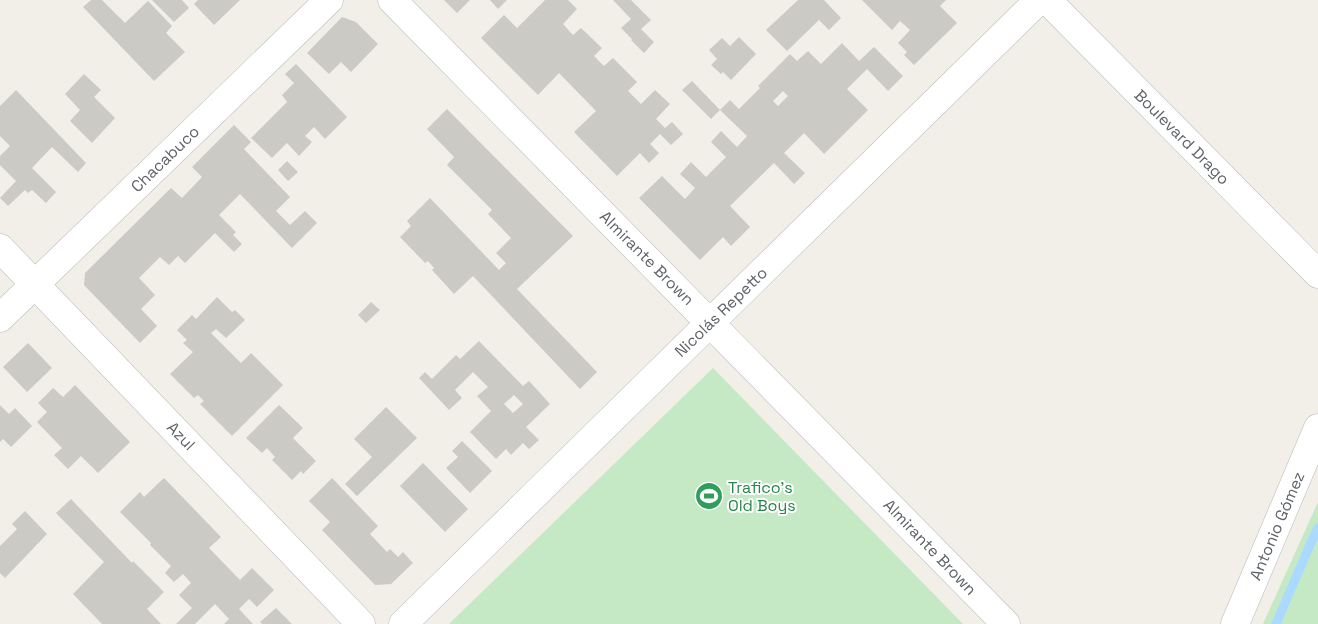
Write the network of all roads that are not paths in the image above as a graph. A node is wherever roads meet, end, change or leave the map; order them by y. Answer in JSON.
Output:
{"nodes":[{"id":1,"x":330,"y":0,"type":"edge"},
{"id":2,"x":392,"y":0,"type":"edge"},
{"id":3,"x":1039,"y":0,"type":"edge"},
{"id":4,"x":1047,"y":0,"type":"edge"},
{"id":5,"x":0,"y":248,"type":"edge"},
{"id":6,"x":1318,"y":274,"type":"edge"},
{"id":7,"x":35,"y":284,"type":"junction"},
{"id":8,"x":0,"y":318,"type":"edge"},
{"id":9,"x":710,"y":323,"type":"junction"},
{"id":10,"x":1318,"y":428,"type":"edge"},
{"id":11,"x":362,"y":624,"type":"edge"},
{"id":12,"x":403,"y":624,"type":"edge"},
{"id":13,"x":1006,"y":624,"type":"edge"},
{"id":14,"x":1235,"y":624,"type":"edge"}],
"edges":[{"from":1,"to":7,"type":"street","name":"Chacabuco"},
{"from":2,"to":9,"type":"street","name":"Almirante Brown"},
{"from":3,"to":9,"type":"street","name":"Nicolás Repetto"},
{"from":4,"to":6,"type":"street","name":"Boulevard Drago"},
{"from":5,"to":7,"type":"street","name":"Azul"},
{"from":7,"to":8,"type":"street","name":"Chacabuco"},
{"from":7,"to":11,"type":"street","name":"Azul"},
{"from":9,"to":12,"type":"street","name":"Nicolás Repetto"},
{"from":9,"to":13,"type":"street","name":"Almirante Brown"},
{"from":10,"to":14,"type":"street","name":"Antonio Gómez"}]}
